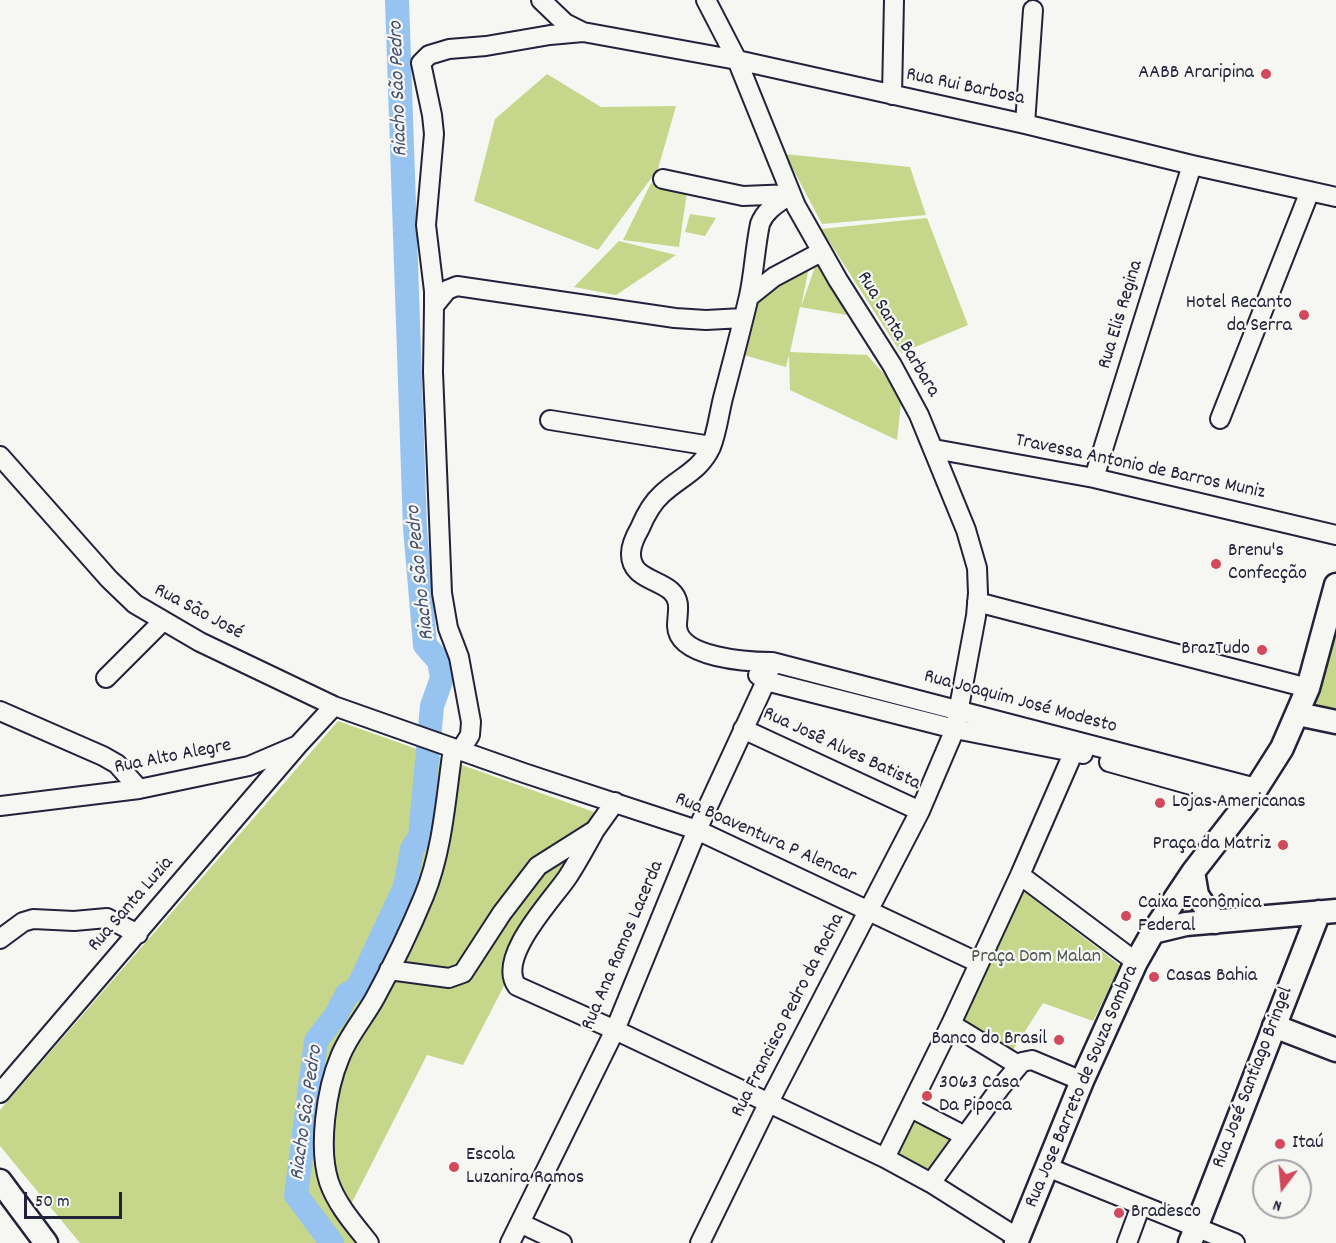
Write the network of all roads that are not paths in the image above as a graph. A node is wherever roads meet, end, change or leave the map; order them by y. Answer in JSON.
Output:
{"nodes":[{"id":1,"x":541,"y":0,"type":"edge"},
{"id":2,"x":706,"y":0,"type":"edge"},
{"id":3,"x":894,"y":0,"type":"edge"},
{"id":4,"x":1033,"y":10,"type":"dead end"},
{"id":5,"x":583,"y":32,"type":"junction"},
{"id":6,"x":737,"y":60,"type":"junction"},
{"id":7,"x":892,"y":95,"type":"junction"},
{"id":8,"x":1025,"y":124,"type":"junction"},
{"id":9,"x":1192,"y":165,"type":"junction"},
{"id":10,"x":663,"y":179,"type":"dead end"},
{"id":11,"x":1310,"y":191,"type":"junction"},
{"id":12,"x":791,"y":194,"type":"junction"},
{"id":13,"x":1336,"y":196,"type":"edge"},
{"id":14,"x":821,"y":252,"type":"junction"},
{"id":15,"x":749,"y":297,"type":"junction"},
{"id":16,"x":434,"y":306,"type":"junction"},
{"id":17,"x":742,"y":318,"type":"junction"},
{"id":18,"x":1220,"y":419,"type":"dead end"},
{"id":19,"x":550,"y":420,"type":"dead end"},
{"id":20,"x":711,"y":446,"type":"junction"},
{"id":21,"x":934,"y":448,"type":"junction"},
{"id":22,"x":0,"y":456,"type":"edge"},
{"id":23,"x":1094,"y":478,"type":"junction"},
{"id":24,"x":1336,"y":535,"type":"edge"},
{"id":25,"x":1336,"y":585,"type":"edge"},
{"id":26,"x":977,"y":602,"type":"junction"},
{"id":27,"x":162,"y":622,"type":"junction"},
{"id":28,"x":739,"y":662,"type":"junction"},
{"id":29,"x":772,"y":662,"type":"junction"},
{"id":30,"x":106,"y":678,"type":"dead end"},
{"id":31,"x":831,"y":678,"type":"junction"},
{"id":32,"x":766,"y":681,"type":"junction"},
{"id":33,"x":1308,"y":688,"type":"junction"},
{"id":34,"x":826,"y":696,"type":"junction"},
{"id":35,"x":334,"y":706,"type":"junction"},
{"id":36,"x":959,"y":710,"type":"junction"},
{"id":37,"x":0,"y":711,"type":"edge"},
{"id":38,"x":1298,"y":714,"type":"junction"},
{"id":39,"x":1336,"y":723,"type":"edge"},
{"id":40,"x":743,"y":729,"type":"junction"},
{"id":41,"x":955,"y":729,"type":"junction"},
{"id":42,"x":298,"y":745,"type":"junction"},
{"id":43,"x":445,"y":745,"type":"junction"},
{"id":44,"x":1076,"y":746,"type":"junction"},
{"id":45,"x":139,"y":789,"type":"junction"},
{"id":46,"x":1252,"y":795,"type":"junction"},
{"id":47,"x":615,"y":802,"type":"junction"},
{"id":48,"x":0,"y":806,"type":"edge"},
{"id":49,"x":920,"y":811,"type":"junction"},
{"id":50,"x":595,"y":830,"type":"junction"},
{"id":51,"x":697,"y":830,"type":"junction"},
{"id":52,"x":1193,"y":872,"type":"junction"},
{"id":53,"x":1020,"y":875,"type":"junction"},
{"id":54,"x":869,"y":911,"type":"junction"},
{"id":55,"x":1327,"y":912,"type":"edge"},
{"id":56,"x":1215,"y":922,"type":"junction"},
{"id":57,"x":1153,"y":932,"type":"junction"},
{"id":58,"x":138,"y":934,"type":"junction"},
{"id":59,"x":0,"y":939,"type":"edge"},
{"id":60,"x":1136,"y":962,"type":"junction"},
{"id":61,"x":979,"y":963,"type":"junction"},
{"id":62,"x":390,"y":970,"type":"junction"},
{"id":63,"x":951,"y":1024,"type":"junction"},
{"id":64,"x":1274,"y":1026,"type":"junction"},
{"id":65,"x":615,"y":1030,"type":"junction"},
{"id":66,"x":1336,"y":1050,"type":"edge"},
{"id":67,"x":1025,"y":1063,"type":"junction"},
{"id":68,"x":1082,"y":1081,"type":"junction"},
{"id":69,"x":0,"y":1093,"type":"edge"},
{"id":70,"x":769,"y":1102,"type":"junction"},
{"id":71,"x":911,"y":1108,"type":"junction"},
{"id":72,"x":965,"y":1136,"type":"junction"},
{"id":73,"x":885,"y":1158,"type":"junction"},
{"id":74,"x":1047,"y":1167,"type":"junction"},
{"id":75,"x":0,"y":1181,"type":"edge"},
{"id":76,"x":931,"y":1183,"type":"junction"},
{"id":77,"x":1141,"y":1205,"type":"junction"},
{"id":78,"x":520,"y":1222,"type":"junction"},
{"id":79,"x":1192,"y":1235,"type":"edge"},
{"id":80,"x":1017,"y":1241,"type":"edge"},
{"id":81,"x":46,"y":1243,"type":"edge"},
{"id":82,"x":369,"y":1243,"type":"edge"},
{"id":83,"x":510,"y":1243,"type":"edge"},
{"id":84,"x":562,"y":1243,"type":"edge"},
{"id":85,"x":700,"y":1243,"type":"edge"},
{"id":86,"x":1127,"y":1243,"type":"edge"},
{"id":87,"x":1235,"y":1243,"type":"edge"}],
"edges":[{"from":1,"to":5,"type":"street"},
{"from":2,"to":6,"type":"street","name":"Rua Santa Barbara"},
{"from":3,"to":7,"type":"street"},
{"from":4,"to":8,"type":"street"},
{"from":5,"to":6,"type":"street","name":"Rua Rui Barbosa"},
{"from":5,"to":16,"type":"street"},
{"from":6,"to":7,"type":"street","name":"Rua Rui Barbosa"},
{"from":6,"to":12,"type":"street","name":"Rua Santa Barbara"},
{"from":7,"to":8,"type":"street","name":"Rua Rui Barbosa"},
{"from":8,"to":9,"type":"street","name":"Rua Rui Barbosa"},
{"from":9,"to":11,"type":"street","name":"Rua Rui Barbosa"},
{"from":9,"to":23,"type":"street","name":"Rua Elis Regina"},
{"from":10,"to":12,"type":"street"},
{"from":11,"to":13,"type":"street","name":"Rua Rui Barbosa"},
{"from":11,"to":18,"type":"street"},
{"from":12,"to":14,"type":"street","name":"Rua Santa Barbara"},
{"from":12,"to":15,"type":"street"},
{"from":14,"to":15,"type":"street"},
{"from":14,"to":21,"type":"street","name":"Rua Santa Barbara"},
{"from":15,"to":17,"type":"street"},
{"from":16,"to":17,"type":"street"},
{"from":16,"to":43,"type":"street"},
{"from":17,"to":20,"type":"street"},
{"from":19,"to":20,"type":"street"},
{"from":20,"to":28,"type":"street"},
{"from":21,"to":23,"type":"street","name":"Travessa Antonio de Barros Muniz"},
{"from":21,"to":26,"type":"street","name":"Rua Santa Barbara"},
{"from":22,"to":27,"type":"street","name":"Rua São José"},
{"from":23,"to":24,"type":"street","name":"Travessa Antonio de Barros Muniz"},
{"from":25,"to":33,"type":"main road","name":"Rua Jose Barreto de Souza Sombra"},
{"from":26,"to":33,"type":"street"},
{"from":26,"to":36,"type":"street","name":"Rua Santa Barbara"},
{"from":27,"to":30,"type":"street"},
{"from":27,"to":35,"type":"street","name":"Rua São José"},
{"from":28,"to":29,"type":"street","name":"Rua Joaquim José Modesto"},
{"from":28,"to":32,"type":"street"},
{"from":29,"to":31,"type":"street","name":"Rua Joaquim José Modesto"},
{"from":29,"to":32,"type":"street","name":"Rua Ana Ramos Lacerda"},
{"from":31,"to":34,"type":"street"},
{"from":31,"to":36,"type":"street","name":"Rua Joaquim José Modesto"},
{"from":32,"to":34,"type":"street","name":"Rua Joaquim José Modesto"},
{"from":32,"to":40,"type":"street","name":"Rua Ana Ramos Lacerda"},
{"from":33,"to":38,"type":"main road","name":"Rua Jose Barreto de Souza Sombra"},
{"from":34,"to":41,"type":"street","name":"Rua Joaquim José Modesto"},
{"from":35,"to":42,"type":"street","name":"Rua Alto Alegre"},
{"from":35,"to":43,"type":"street","name":"Rua São José"},
{"from":36,"to":41,"type":"street","name":"Rua Francisco Pedro da Rocha"},
{"from":36,"to":44,"type":"street","name":"Rua Joaquim José Modesto"},
{"from":37,"to":45,"type":"street"},
{"from":38,"to":39,"type":"main road"},
{"from":38,"to":46,"type":"main road","name":"Rua Jose Barreto de Souza Sombra"},
{"from":40,"to":49,"type":"street","name":"Rua Josê Alves Batista"},
{"from":40,"to":51,"type":"street","name":"Rua Ana Ramos Lacerda"},
{"from":41,"to":44,"type":"street","name":"Rua Joaquim José Modesto"},
{"from":41,"to":49,"type":"street","name":"Rua Francisco Pedro da Rocha"},
{"from":42,"to":45,"type":"street","name":"Rua Alto Alegre"},
{"from":42,"to":58,"type":"street","name":"Rua Santa Luzia"},
{"from":43,"to":47,"type":"street","name":"Rua Boaventura P Alencar"},
{"from":43,"to":62,"type":"street"},
{"from":44,"to":46,"type":"street","name":"Rua Joaquim José Modesto"},
{"from":44,"to":53,"type":"street"},
{"from":45,"to":48,"type":"street","name":"Rua Alto Alegre"},
{"from":46,"to":52,"type":"main road","name":"Rua Jose Barreto de Souza Sombra"},
{"from":47,"to":50,"type":"street"},
{"from":47,"to":51,"type":"street","name":"Rua Boaventura P Alencar"},
{"from":49,"to":54,"type":"street","name":"Rua Francisco Pedro da Rocha"},
{"from":50,"to":62,"type":"street"},
{"from":50,"to":65,"type":"street"},
{"from":51,"to":54,"type":"street","name":"Rua Boaventura P Alencar"},
{"from":51,"to":65,"type":"street","name":"Rua Ana Ramos Lacerda"},
{"from":52,"to":56,"type":"main road"},
{"from":52,"to":57,"type":"main road","name":"Rua Jose Barreto de Souza Sombra"},
{"from":53,"to":60,"type":"street"},
{"from":53,"to":61,"type":"street"},
{"from":54,"to":61,"type":"street","name":"Rua Boaventura P Alencar"},
{"from":54,"to":70,"type":"street","name":"Rua Francisco Pedro da Rocha"},
{"from":55,"to":56,"type":"main road"},
{"from":55,"to":64,"type":"main road","name":"Rua José Santiago Bringel"},
{"from":56,"to":57,"type":"main road"},
{"from":57,"to":60,"type":"main road","name":"Rua Jose Barreto de Souza Sombra"},
{"from":58,"to":59,"type":"street"},
{"from":58,"to":69,"type":"street","name":"Rua Santa Luzia"},
{"from":60,"to":68,"type":"main road","name":"Rua Jose Barreto de Souza Sombra"},
{"from":61,"to":63,"type":"street"},
{"from":62,"to":82,"type":"street"},
{"from":63,"to":67,"type":"street"},
{"from":63,"to":71,"type":"street"},
{"from":64,"to":66,"type":"main road"},
{"from":64,"to":79,"type":"main road","name":"Rua José Santiago Bringel"},
{"from":65,"to":70,"type":"street"},
{"from":65,"to":78,"type":"street","name":"Rua Ana Ramos Lacerda"},
{"from":67,"to":68,"type":"street"},
{"from":67,"to":72,"type":"street"},
{"from":68,"to":74,"type":"main road","name":"Rua Jose Barreto de Souza Sombra"},
{"from":70,"to":73,"type":"street"},
{"from":70,"to":85,"type":"street","name":"Rua Francisco Pedro da Rocha"},
{"from":71,"to":72,"type":"street"},
{"from":71,"to":73,"type":"street"},
{"from":72,"to":76,"type":"street"},
{"from":73,"to":76,"type":"street"},
{"from":74,"to":77,"type":"street"},
{"from":74,"to":80,"type":"main road","name":"Rua Jose Barreto de Souza Sombra"},
{"from":75,"to":81,"type":"main road"},
{"from":76,"to":80,"type":"street"},
{"from":77,"to":79,"type":"street"},
{"from":77,"to":86,"type":"street"},
{"from":78,"to":83,"type":"street","name":"Rua Ana Ramos Lacerda"},
{"from":78,"to":84,"type":"street"},
{"from":79,"to":87,"type":"street"}]}
